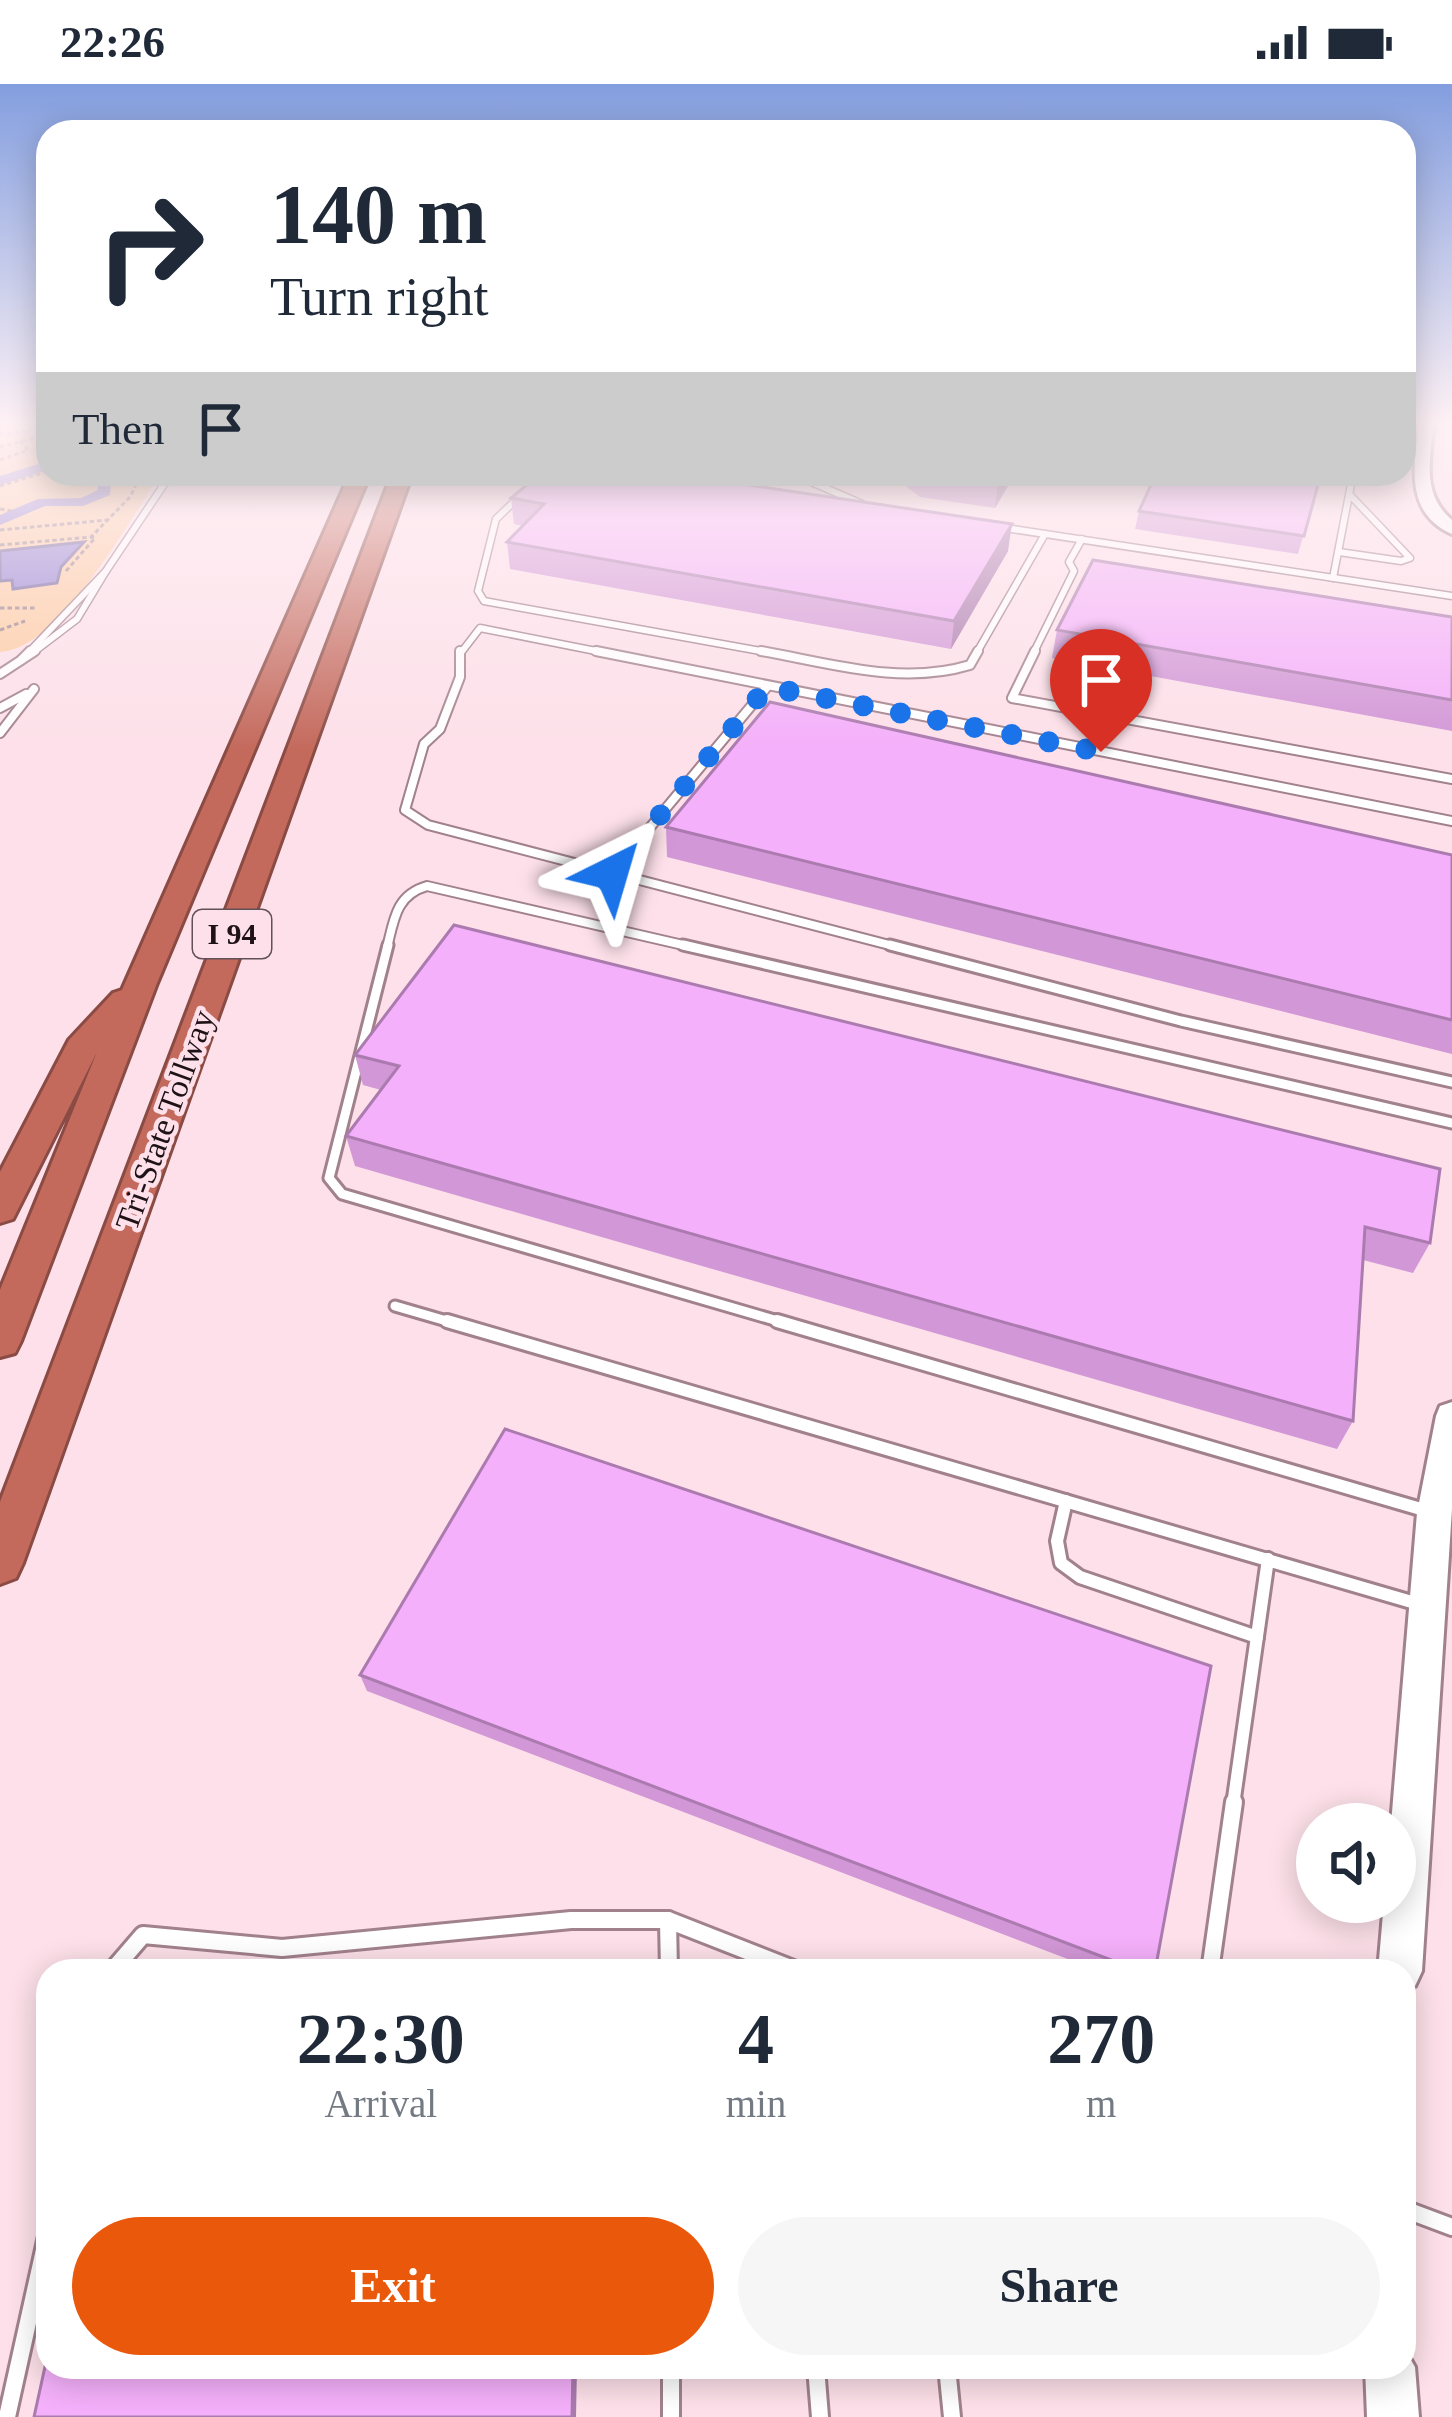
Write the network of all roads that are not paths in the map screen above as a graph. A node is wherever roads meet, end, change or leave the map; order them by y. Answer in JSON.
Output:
{"nodes":[{"id":1,"x":133,"y":531,"type":"edge"},
{"id":2,"x":335,"y":531,"type":"edge"},
{"id":3,"x":381,"y":531,"type":"edge"},
{"id":4,"x":493,"y":531,"type":"edge"},
{"id":5,"x":1025,"y":531,"type":"edge"},
{"id":6,"x":1343,"y":531,"type":"edge"},
{"id":7,"x":1384,"y":531,"type":"edge"},
{"id":8,"x":1045,"y":534,"type":"junction"},
{"id":9,"x":1082,"y":539,"type":"junction"},
{"id":10,"x":1339,"y":552,"type":"junction"},
{"id":11,"x":1074,"y":571,"type":"junction"},
{"id":12,"x":1094,"y":574,"type":"edge"},
{"id":13,"x":1333,"y":578,"type":"junction"},
{"id":14,"x":1414,"y":590,"type":"junction"},
{"id":15,"x":1452,"y":596,"type":"edge"},
{"id":16,"x":1411,"y":606,"type":"edge"},
{"id":17,"x":0,"y":674,"type":"edge"},
{"id":18,"x":767,"y":687,"type":"junction"},
{"id":19,"x":0,"y":708,"type":"edge"},
{"id":20,"x":0,"y":734,"type":"edge"},
{"id":21,"x":1452,"y":778,"type":"edge"},
{"id":22,"x":1452,"y":821,"type":"edge"},
{"id":23,"x":612,"y":873,"type":"junction"},
{"id":24,"x":141,"y":982,"type":"junction"},
{"id":25,"x":1452,"y":1082,"type":"edge"},
{"id":26,"x":1452,"y":1123,"type":"edge"},
{"id":27,"x":0,"y":1209,"type":"edge"},
{"id":28,"x":395,"y":1306,"type":"dead end"},
{"id":29,"x":0,"y":1341,"type":"edge"},
{"id":30,"x":1452,"y":1416,"type":"edge"},
{"id":31,"x":1066,"y":1501,"type":"junction"},
{"id":32,"x":1434,"y":1513,"type":"junction"},
{"id":33,"x":1268,"y":1559,"type":"junction"},
{"id":34,"x":0,"y":1563,"type":"edge"},
{"id":35,"x":1426,"y":1606,"type":"junction"},
{"id":36,"x":1257,"y":1637,"type":"junction"},
{"id":37,"x":668,"y":1921,"type":"junction"},
{"id":38,"x":122,"y":1959,"type":"edge"},
{"id":39,"x":669,"y":1959,"type":"edge"},
{"id":40,"x":759,"y":1959,"type":"edge"},
{"id":41,"x":1212,"y":1959,"type":"edge"},
{"id":42,"x":1401,"y":1959,"type":"edge"},
{"id":43,"x":1416,"y":2214,"type":"edge"},
{"id":44,"x":1452,"y":2227,"type":"edge"},
{"id":45,"x":36,"y":2286,"type":"edge"},
{"id":46,"x":670,"y":2379,"type":"edge"},
{"id":47,"x":817,"y":2379,"type":"edge"},
{"id":48,"x":948,"y":2379,"type":"edge"},
{"id":49,"x":1391,"y":2379,"type":"edge"},
{"id":50,"x":7,"y":2417,"type":"edge"},
{"id":51,"x":671,"y":2417,"type":"edge"},
{"id":52,"x":820,"y":2417,"type":"edge"},
{"id":53,"x":952,"y":2417,"type":"edge"},
{"id":54,"x":1394,"y":2417,"type":"edge"}],
"edges":[{"from":1,"to":17,"type":"lane"},
{"from":2,"to":24,"type":"highway","name":"Tri-State Tollway","number":"I 94"},
{"from":3,"to":34,"type":"highway","name":"Tri-State Tollway","number":"I 94"},
{"from":4,"to":8,"type":"lane"},
{"from":5,"to":8,"type":"lane"},
{"from":6,"to":10,"type":"lane"},
{"from":7,"to":10,"type":"lane"},
{"from":8,"to":9,"type":"lane"},
{"from":9,"to":11,"type":"lane"},
{"from":9,"to":13,"type":"lane"},
{"from":10,"to":13,"type":"lane"},
{"from":11,"to":12,"type":"lane"},
{"from":11,"to":21,"type":"lane"},
{"from":13,"to":14,"type":"lane"},
{"from":14,"to":15,"type":"lane"},
{"from":14,"to":16,"type":"lane"},
{"from":18,"to":22,"type":"lane"},
{"from":18,"to":23,"type":"lane"},
{"from":18,"to":23,"type":"lane"},
{"from":19,"to":20,"type":"lane"},
{"from":23,"to":25,"type":"lane"},
{"from":24,"to":27,"type":"highway"},
{"from":24,"to":29,"type":"highway","name":"Tri-State Tollway","number":"I 94"},
{"from":26,"to":32,"type":"lane"},
{"from":28,"to":31,"type":"lane"},
{"from":30,"to":32,"type":"street"},
{"from":31,"to":33,"type":"lane"},
{"from":31,"to":36,"type":"lane"},
{"from":32,"to":35,"type":"street"},
{"from":33,"to":35,"type":"lane"},
{"from":33,"to":36,"type":"lane"},
{"from":35,"to":42,"type":"street"},
{"from":36,"to":41,"type":"lane"},
{"from":37,"to":38,"type":"lane"},
{"from":37,"to":39,"type":"lane"},
{"from":37,"to":40,"type":"lane"},
{"from":43,"to":44,"type":"lane"},
{"from":45,"to":50,"type":"lane"},
{"from":46,"to":51,"type":"lane"},
{"from":47,"to":52,"type":"lane"},
{"from":48,"to":53,"type":"lane"},
{"from":49,"to":54,"type":"street"}]}
